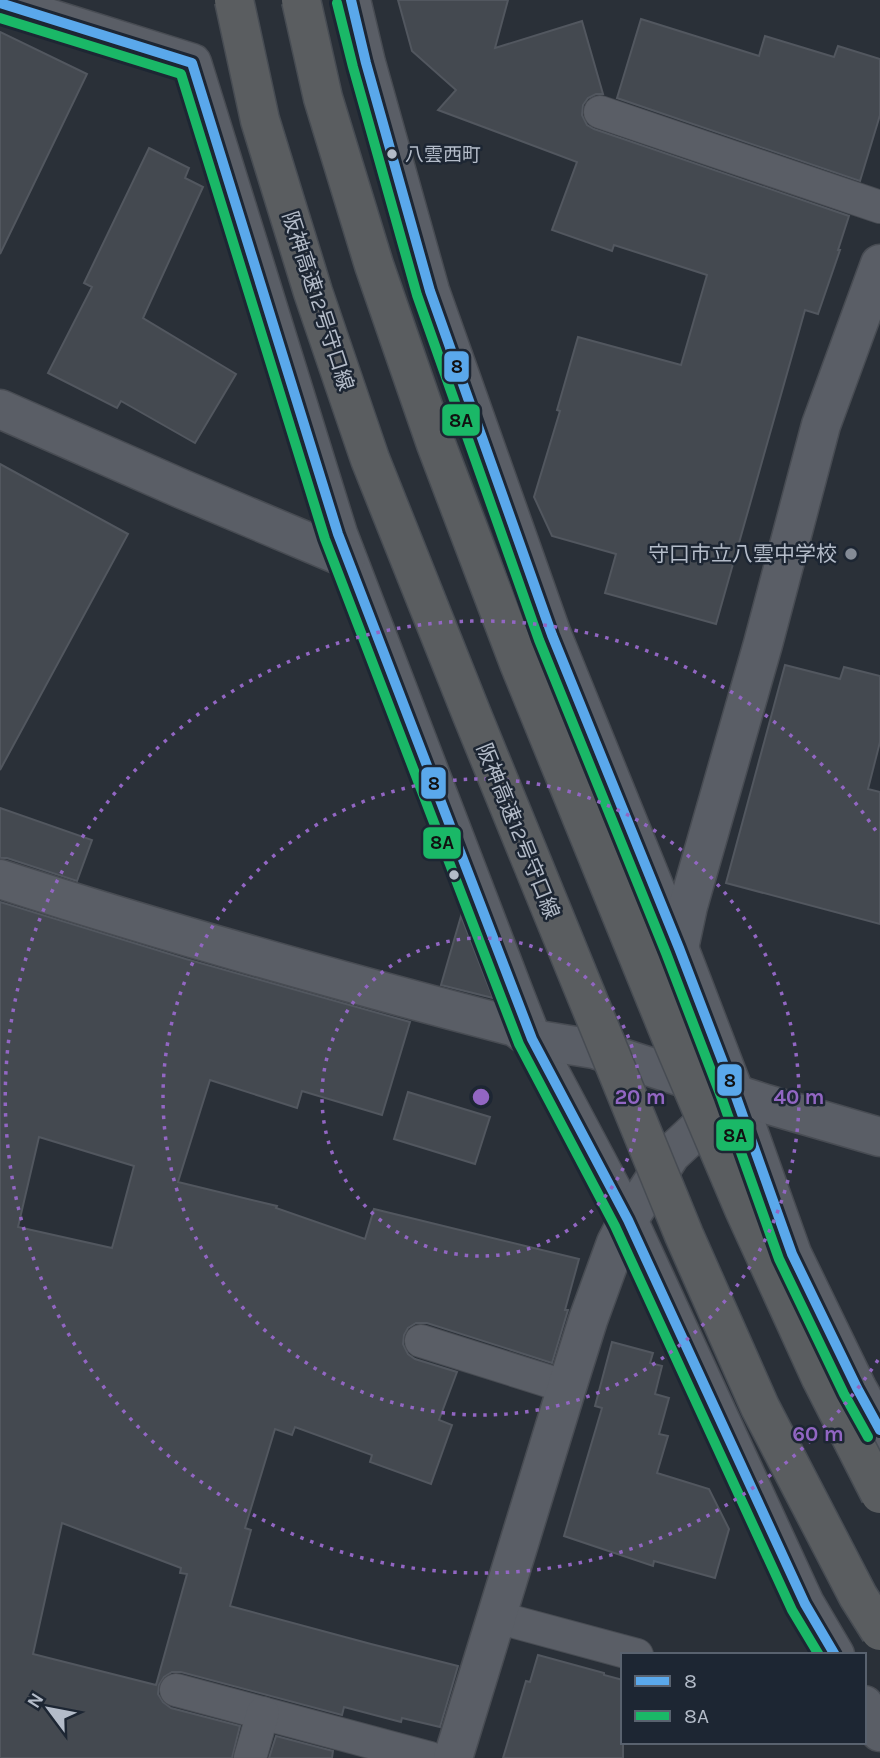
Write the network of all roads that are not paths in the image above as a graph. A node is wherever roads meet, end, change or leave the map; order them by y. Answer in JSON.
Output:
{"nodes":[{"id":1,"x":234,"y":0,"type":"edge"},
{"id":2,"x":301,"y":0,"type":"edge"},
{"id":3,"x":351,"y":0,"type":"edge"},
{"id":4,"x":0,"y":3,"type":"edge"},
{"id":5,"x":600,"y":112,"type":"dead end"},
{"id":6,"x":880,"y":207,"type":"edge"},
{"id":7,"x":880,"y":264,"type":"edge"},
{"id":8,"x":0,"y":409,"type":"edge"},
{"id":9,"x":346,"y":558,"type":"junction"},
{"id":10,"x":0,"y":879,"type":"edge"},
{"id":11,"x":679,"y":948,"type":"junction"},
{"id":12,"x":532,"y":1039,"type":"junction"},
{"id":13,"x":735,"y":1094,"type":"junction"},
{"id":14,"x":880,"y":1137,"type":"edge"},
{"id":15,"x":628,"y":1220,"type":"junction"},
{"id":16,"x":421,"y":1341,"type":"dead end"},
{"id":17,"x":567,"y":1387,"type":"junction"},
{"id":18,"x":880,"y":1430,"type":"edge"},
{"id":19,"x":880,"y":1494,"type":"edge"},
{"id":20,"x":496,"y":1617,"type":"junction"},
{"id":21,"x":880,"y":1631,"type":"edge"},
{"id":22,"x":630,"y":1653,"type":"edge"},
{"id":23,"x":834,"y":1653,"type":"edge"},
{"id":24,"x":176,"y":1690,"type":"dead end"},
{"id":25,"x":866,"y":1708,"type":"edge"},
{"id":26,"x":263,"y":1713,"type":"junction"},
{"id":27,"x":880,"y":1732,"type":"edge"},
{"id":28,"x":250,"y":1758,"type":"edge"},
{"id":29,"x":430,"y":1758,"type":"edge"},
{"id":30,"x":453,"y":1758,"type":"edge"}],
"edges":[{"from":1,"to":21,"type":"highway","name":"阪神高速12号守口線","bridge":true},
{"from":2,"to":19,"type":"highway","bridge":true},
{"from":3,"to":11,"type":"street"},
{"from":4,"to":9,"type":"street"},
{"from":5,"to":6,"type":"lane"},
{"from":7,"to":11,"type":"street"},
{"from":8,"to":9,"type":"street"},
{"from":9,"to":12,"type":"street"},
{"from":10,"to":12,"type":"street"},
{"from":11,"to":13,"type":"street"},
{"from":12,"to":13,"type":"street"},
{"from":12,"to":15,"type":"street"},
{"from":13,"to":14,"type":"street"},
{"from":13,"to":15,"type":"street"},
{"from":13,"to":18,"type":"street"},
{"from":15,"to":17,"type":"street"},
{"from":15,"to":23,"type":"street"},
{"from":16,"to":17,"type":"lane"},
{"from":17,"to":20,"type":"street"},
{"from":20,"to":22,"type":"lane"},
{"from":20,"to":30,"type":"street"},
{"from":24,"to":26,"type":"lane"},
{"from":25,"to":27,"type":"street"},
{"from":26,"to":28,"type":"lane"},
{"from":26,"to":29,"type":"lane"}]}
